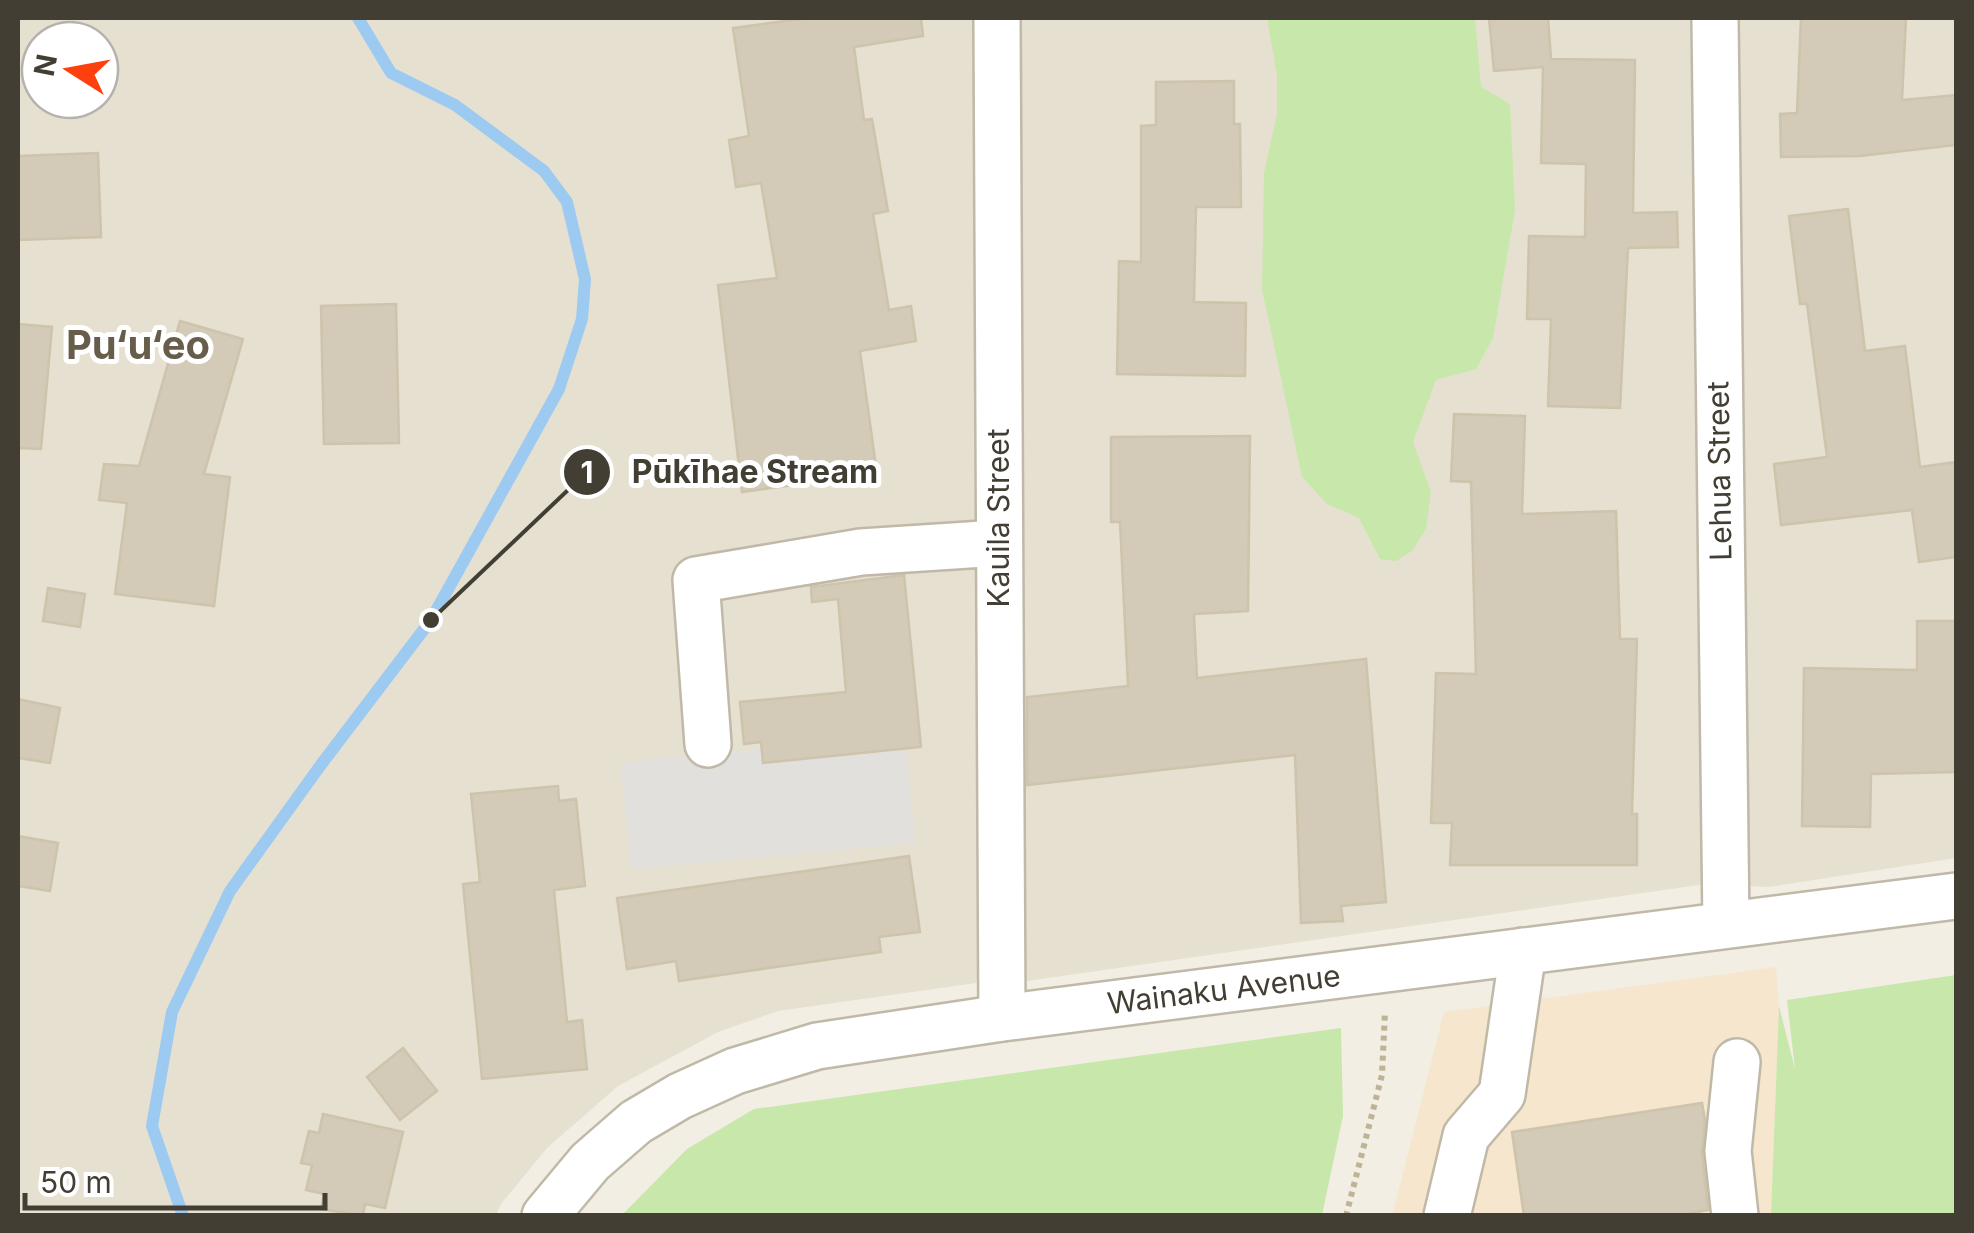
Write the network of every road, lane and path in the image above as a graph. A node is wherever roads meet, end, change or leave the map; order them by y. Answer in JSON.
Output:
{"nodes":[{"id":1,"x":997,"y":18,"type":"edge"},
{"id":2,"x":1714,"y":18,"type":"edge"},
{"id":3,"x":999,"y":543,"type":"junction"},
{"id":4,"x":708,"y":744,"type":"dead end"},
{"id":5,"x":1956,"y":896,"type":"edge"},
{"id":6,"x":1726,"y":925,"type":"junction"},
{"id":7,"x":1523,"y":952,"type":"junction"},
{"id":8,"x":1382,"y":970,"type":"junction"},
{"id":9,"x":1002,"y":1018,"type":"junction"},
{"id":10,"x":1738,"y":1062,"type":"dead end"},
{"id":11,"x":544,"y":1216,"type":"edge"},
{"id":12,"x":1346,"y":1216,"type":"edge"},
{"id":13,"x":1447,"y":1216,"type":"edge"},
{"id":14,"x":1735,"y":1216,"type":"edge"}],
"edges":[{"from":1,"to":3,"type":"street","name":"Kauila Street"},
{"from":2,"to":6,"type":"street","name":"Lehua Street"},
{"from":3,"to":4,"type":"street"},
{"from":3,"to":9,"type":"street","name":"Kauila Street"},
{"from":5,"to":6,"type":"street","name":"Wainaku Avenue"},
{"from":6,"to":7,"type":"street","name":"Wainaku Avenue"},
{"from":7,"to":8,"type":"street","name":"Wainaku Avenue"},
{"from":7,"to":13,"type":"street"},
{"from":8,"to":9,"type":"street","name":"Wainaku Avenue"},
{"from":8,"to":12,"type":"path"},
{"from":9,"to":11,"type":"street","name":"Wainaku Avenue"},
{"from":10,"to":14,"type":"street"}]}
